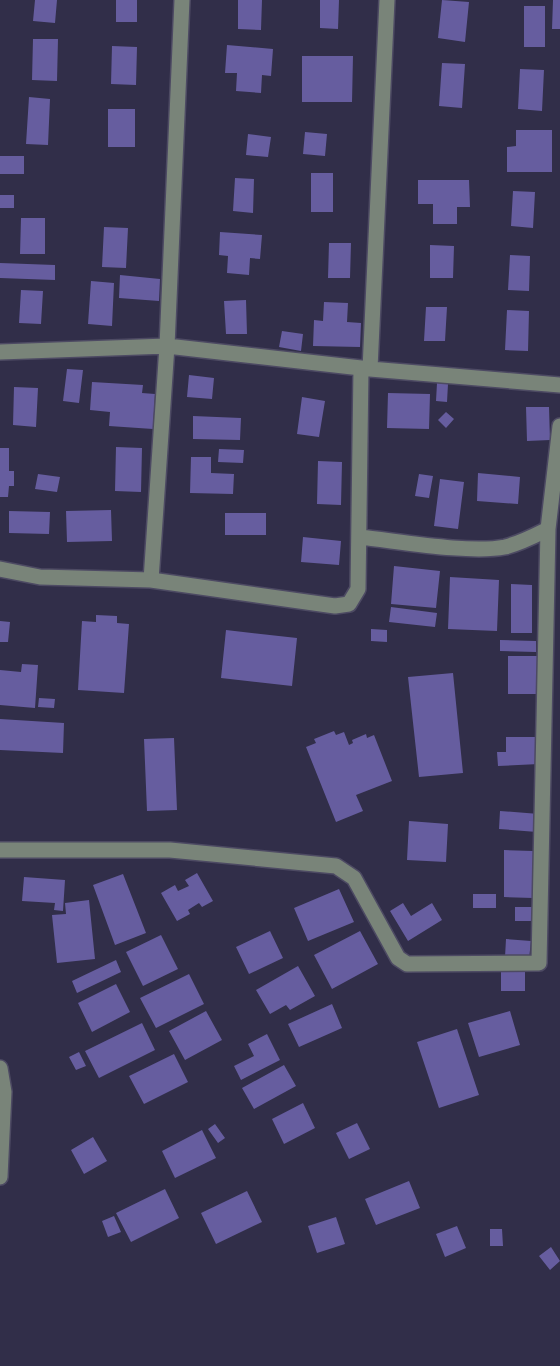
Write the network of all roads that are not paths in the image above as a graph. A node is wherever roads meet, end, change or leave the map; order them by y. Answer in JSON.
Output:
{"nodes":[{"id":1,"x":182,"y":0,"type":"edge"},
{"id":2,"x":387,"y":0,"type":"edge"},
{"id":3,"x":167,"y":346,"type":"junction"},
{"id":4,"x":0,"y":352,"type":"edge"},
{"id":5,"x":365,"y":369,"type":"junction"},
{"id":6,"x":560,"y":385,"type":"edge"},
{"id":7,"x":560,"y":426,"type":"edge"},
{"id":8,"x":548,"y":529,"type":"junction"},
{"id":9,"x":359,"y":537,"type":"junction"},
{"id":10,"x":0,"y":569,"type":"edge"},
{"id":11,"x":152,"y":580,"type":"junction"},
{"id":12,"x":0,"y":850,"type":"edge"},
{"id":13,"x":0,"y":1068,"type":"edge"},
{"id":14,"x":0,"y":1177,"type":"edge"}],
"edges":[{"from":1,"to":3,"type":"street"},
{"from":2,"to":5,"type":"street"},
{"from":3,"to":4,"type":"street"},
{"from":3,"to":5,"type":"street"},
{"from":3,"to":11,"type":"street"},
{"from":5,"to":6,"type":"street"},
{"from":5,"to":9,"type":"street"},
{"from":7,"to":8,"type":"street"},
{"from":8,"to":9,"type":"street"},
{"from":8,"to":12,"type":"street"},
{"from":9,"to":11,"type":"street"},
{"from":10,"to":11,"type":"street"},
{"from":13,"to":14,"type":"street"}]}
